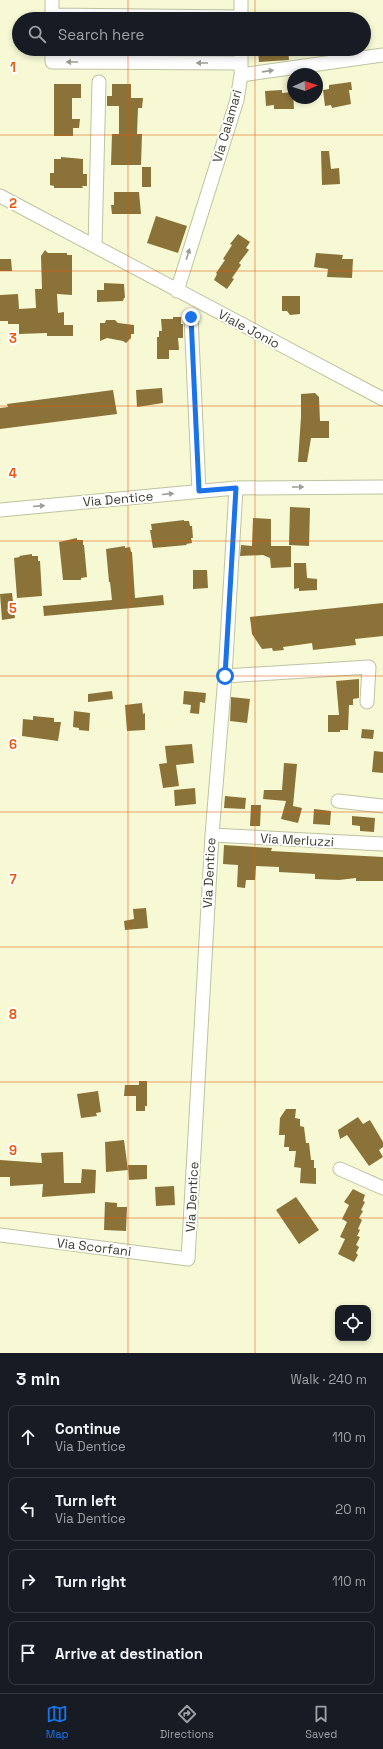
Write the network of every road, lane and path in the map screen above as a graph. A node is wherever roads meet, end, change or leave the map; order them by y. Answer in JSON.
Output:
{"nodes":[{"id":1,"x":52,"y":0,"type":"edge"},
{"id":2,"x":241,"y":0,"type":"edge"},
{"id":3,"x":52,"y":12,"type":"edge"},
{"id":4,"x":241,"y":12,"type":"edge"},
{"id":5,"x":383,"y":55,"type":"edge"},
{"id":6,"x":66,"y":56,"type":"edge"},
{"id":7,"x":241,"y":56,"type":"edge"},
{"id":8,"x":241,"y":69,"type":"junction"},
{"id":9,"x":99,"y":82,"type":"dead end"},
{"id":10,"x":0,"y":196,"type":"edge"},
{"id":11,"x":95,"y":246,"type":"junction"},
{"id":12,"x":177,"y":291,"type":"junction"},
{"id":13,"x":191,"y":317,"type":"dead end"},
{"id":14,"x":383,"y":399,"type":"edge"},
{"id":15,"x":383,"y":487,"type":"edge"},
{"id":16,"x":236,"y":488,"type":"junction"},
{"id":17,"x":199,"y":491,"type":"junction"},
{"id":18,"x":0,"y":510,"type":"edge"},
{"id":19,"x":225,"y":676,"type":"junction"},
{"id":20,"x":367,"y":702,"type":"dead end"},
{"id":21,"x":338,"y":801,"type":"dead end"},
{"id":22,"x":383,"y":806,"type":"edge"},
{"id":23,"x":212,"y":835,"type":"junction"},
{"id":24,"x":383,"y":844,"type":"edge"},
{"id":25,"x":340,"y":1169,"type":"dead end"},
{"id":26,"x":383,"y":1188,"type":"edge"},
{"id":27,"x":0,"y":1235,"type":"edge"},
{"id":28,"x":188,"y":1259,"type":"joint"}],
"edges":[{"from":1,"to":3,"type":"street"},
{"from":2,"to":4,"type":"street"},
{"from":8,"to":5,"type":"street","name":"Via Calamari","one_way":true},
{"from":8,"to":6,"type":"street","one_way":true},
{"from":7,"to":8,"type":"street"},
{"from":12,"to":8,"type":"street","name":"Via Calamari","one_way":true},
{"from":9,"to":11,"type":"street"},
{"from":10,"to":11,"type":"street","name":"Viale Jonio"},
{"from":11,"to":12,"type":"street","name":"Viale Jonio"},
{"from":12,"to":14,"type":"street","name":"Viale Jonio"},
{"from":13,"to":17,"type":"street"},
{"from":16,"to":15,"type":"street","name":"Via Dentice","one_way":true},
{"from":16,"to":17,"type":"street","name":"Via Dentice"},
{"from":16,"to":19,"type":"street","name":"Via Dentice"},
{"from":18,"to":17,"type":"street","name":"Via Dentice","one_way":true},
{"from":19,"to":20,"type":"street"},
{"from":19,"to":23,"type":"street","name":"Via Dentice"},
{"from":21,"to":22,"type":"street"},
{"from":23,"to":24,"type":"street","name":"Via Merluzzi"},
{"from":23,"to":28,"type":"street","name":"Via Dentice"},
{"from":25,"to":26,"type":"street"},
{"from":27,"to":28,"type":"street","name":"Via Scorfani"}]}
